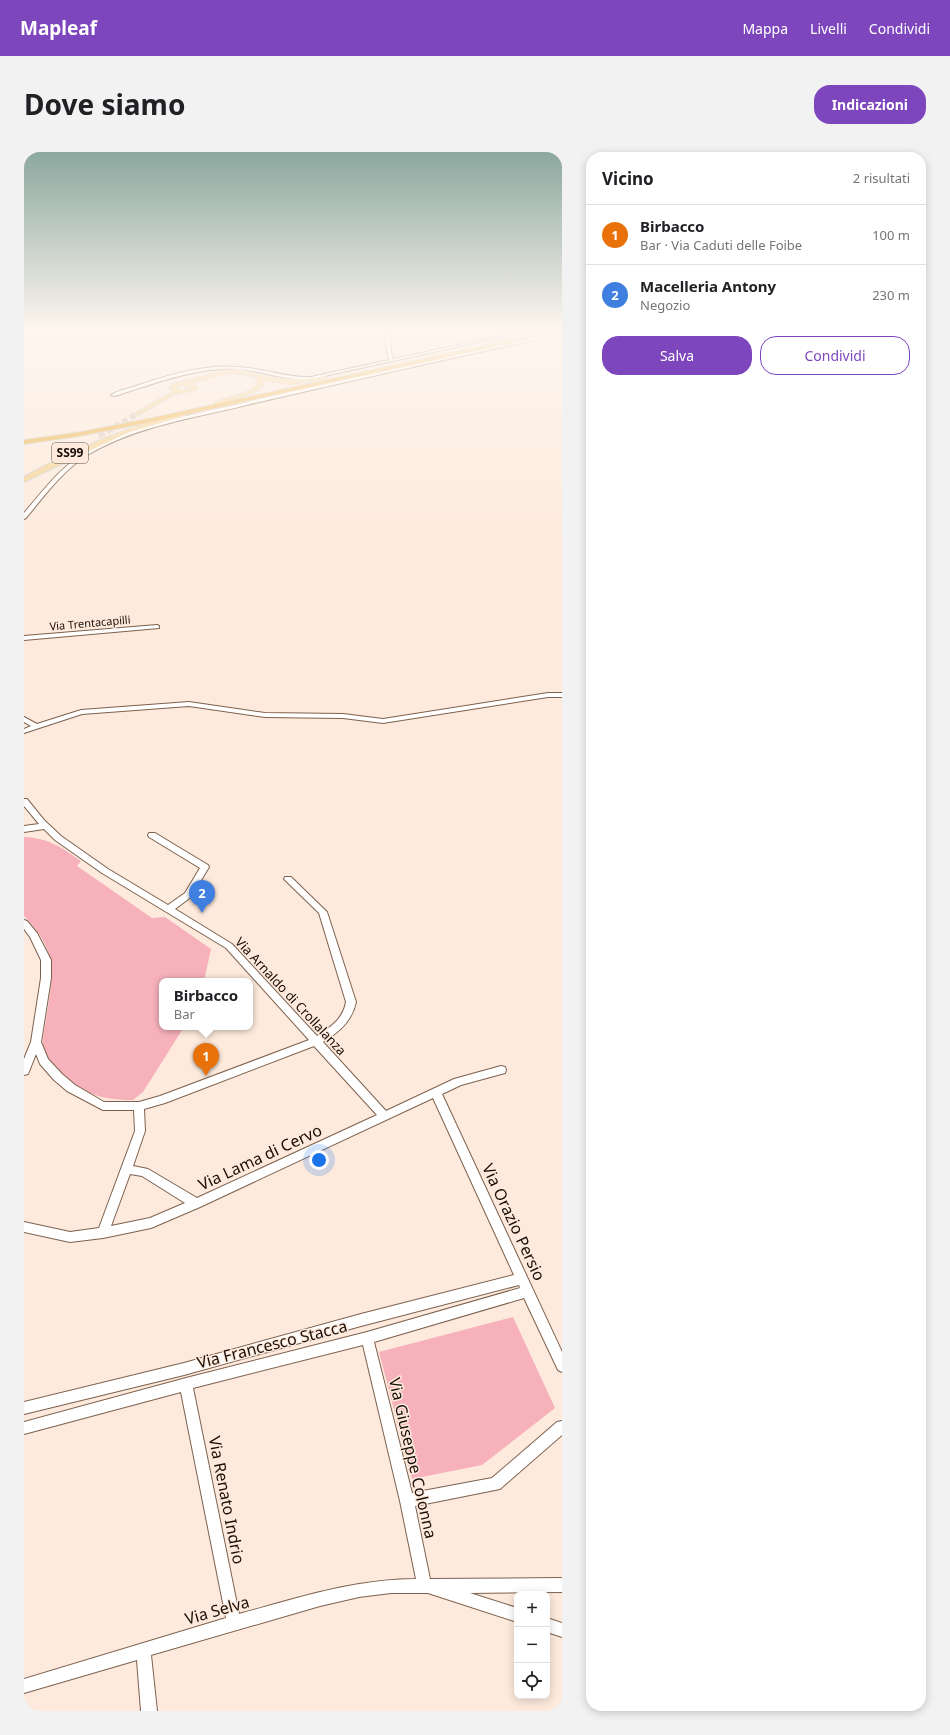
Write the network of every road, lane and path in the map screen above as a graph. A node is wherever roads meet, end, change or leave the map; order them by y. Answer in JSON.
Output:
{"nodes":[{"id":1,"x":152,"y":403,"type":"edge"},
{"id":2,"x":217,"y":403,"type":"edge"},
{"id":3,"x":230,"y":403,"type":"joint"},
{"id":4,"x":250,"y":403,"type":"edge"},
{"id":5,"x":137,"y":414,"type":"tunnel mouth"},
{"id":6,"x":99,"y":436,"type":"tunnel mouth"},
{"id":7,"x":24,"y":440,"type":"edge"},
{"id":8,"x":42,"y":470,"type":"junction"},
{"id":9,"x":24,"y":480,"type":"edge"},
{"id":10,"x":24,"y":517,"type":"edge"},
{"id":11,"x":157,"y":627,"type":"dead end"},
{"id":12,"x":24,"y":638,"type":"edge"},
{"id":13,"x":562,"y":694,"type":"edge"},
{"id":14,"x":24,"y":719,"type":"edge"},
{"id":15,"x":37,"y":727,"type":"junction"},
{"id":16,"x":24,"y":731,"type":"edge"},
{"id":17,"x":24,"y":801,"type":"edge"},
{"id":18,"x":46,"y":826,"type":"junction"},
{"id":19,"x":24,"y":829,"type":"edge"},
{"id":20,"x":152,"y":835,"type":"dead end"},
{"id":21,"x":288,"y":879,"type":"dead end"},
{"id":22,"x":169,"y":909,"type":"junction"},
{"id":23,"x":24,"y":923,"type":"edge"},
{"id":24,"x":316,"y":1041,"type":"junction"},
{"id":25,"x":36,"y":1042,"type":"junction"},
{"id":26,"x":501,"y":1070,"type":"dead end"},
{"id":27,"x":24,"y":1071,"type":"edge"},
{"id":28,"x":436,"y":1093,"type":"junction"},
{"id":29,"x":139,"y":1106,"type":"junction"},
{"id":30,"x":385,"y":1116,"type":"junction"},
{"id":31,"x":126,"y":1169,"type":"junction"},
{"id":32,"x":196,"y":1204,"type":"junction"},
{"id":33,"x":24,"y":1227,"type":"edge"},
{"id":34,"x":103,"y":1233,"type":"junction"},
{"id":35,"x":521,"y":1279,"type":"junction"},
{"id":36,"x":528,"y":1291,"type":"junction"},
{"id":37,"x":367,"y":1338,"type":"junction"},
{"id":38,"x":562,"y":1366,"type":"edge"},
{"id":39,"x":186,"y":1384,"type":"junction"},
{"id":40,"x":24,"y":1408,"type":"edge"},
{"id":41,"x":562,"y":1427,"type":"edge"},
{"id":42,"x":24,"y":1428,"type":"edge"},
{"id":43,"x":407,"y":1501,"type":"junction"},
{"id":44,"x":562,"y":1585,"type":"edge"},
{"id":45,"x":424,"y":1586,"type":"junction"},
{"id":46,"x":514,"y":1614,"type":"edge"},
{"id":47,"x":234,"y":1623,"type":"junction"},
{"id":48,"x":550,"y":1626,"type":"edge"},
{"id":49,"x":562,"y":1630,"type":"edge"},
{"id":50,"x":143,"y":1650,"type":"junction"},
{"id":51,"x":24,"y":1680,"type":"edge"},
{"id":52,"x":24,"y":1686,"type":"edge"},
{"id":53,"x":149,"y":1711,"type":"edge"}],
"edges":[{"from":1,"to":5,"type":"main road"},
{"from":2,"to":7,"type":"highway","number":"SS99"},
{"from":3,"to":7,"type":"highway","number":"SS99"},
{"from":3,"to":8,"type":"main road"},
{"from":4,"to":10,"type":"street"},
{"from":6,"to":8,"type":"main road","number":"SS99"},
{"from":8,"to":9,"type":"main road","number":"SS99"},
{"from":11,"to":12,"type":"street","name":"Via Trentacapilli"},
{"from":13,"to":15,"type":"street"},
{"from":14,"to":15,"type":"street"},
{"from":15,"to":16,"type":"street"},
{"from":17,"to":18,"type":"street","name":"Via Arnaldo di Crollalanza"},
{"from":18,"to":19,"type":"street"},
{"from":18,"to":22,"type":"street","name":"Via Arnaldo di Crollalanza"},
{"from":20,"to":22,"type":"street"},
{"from":21,"to":24,"type":"street"},
{"from":22,"to":24,"type":"street","name":"Via Arnaldo di Crollalanza"},
{"from":23,"to":25,"type":"street"},
{"from":24,"to":29,"type":"street"},
{"from":24,"to":30,"type":"street","name":"Via Arnaldo di Crollalanza"},
{"from":25,"to":27,"type":"street"},
{"from":25,"to":29,"type":"street"},
{"from":26,"to":28,"type":"street","name":"Via Lama di Cervo"},
{"from":28,"to":30,"type":"street","name":"Via Lama di Cervo"},
{"from":28,"to":35,"type":"street","name":"Via Orazio Persio"},
{"from":29,"to":31,"type":"street"},
{"from":30,"to":32,"type":"street","name":"Via Lama di Cervo"},
{"from":31,"to":32,"type":"street"},
{"from":31,"to":34,"type":"street"},
{"from":32,"to":34,"type":"street","name":"Via Lama di Cervo"},
{"from":33,"to":34,"type":"street","name":"Via Lama di Cervo"},
{"from":35,"to":36,"type":"street","name":"Via Orazio Persio"},
{"from":35,"to":40,"type":"street","name":"Via Francesco Stacca"},
{"from":36,"to":37,"type":"street","name":"Via Francesco Stacca"},
{"from":36,"to":38,"type":"street","name":"Via Orazio Persio"},
{"from":37,"to":39,"type":"street","name":"Via Francesco Stacca"},
{"from":37,"to":43,"type":"street","name":"Via Giuseppe Colonna"},
{"from":39,"to":42,"type":"street","name":"Via Francesco Stacca"},
{"from":39,"to":47,"type":"street","name":"Via Renato Indrio"},
{"from":41,"to":43,"type":"street"},
{"from":43,"to":45,"type":"street","name":"Via Giuseppe Colonna"},
{"from":44,"to":45,"type":"street","name":"Via Selva"},
{"from":45,"to":46,"type":"street"},
{"from":45,"to":47,"type":"street","name":"Via Selva"},
{"from":47,"to":50,"type":"street","name":"Via Selva"},
{"from":48,"to":49,"type":"street"},
{"from":50,"to":52,"type":"street","name":"Via Selva"},
{"from":50,"to":53,"type":"street"},
{"from":51,"to":52,"type":"street"}]}
